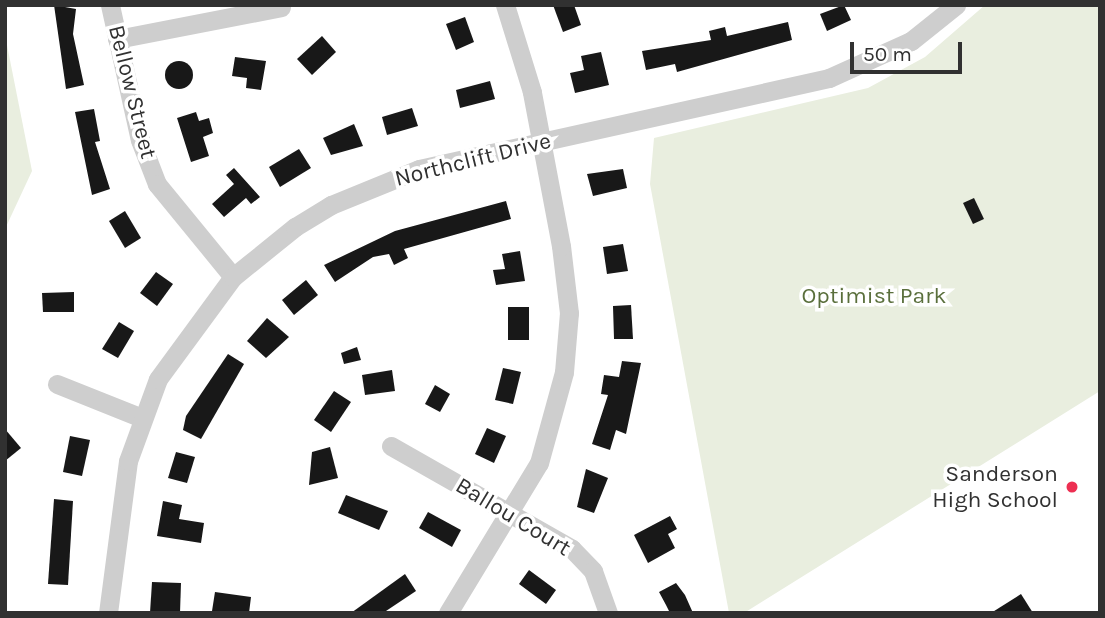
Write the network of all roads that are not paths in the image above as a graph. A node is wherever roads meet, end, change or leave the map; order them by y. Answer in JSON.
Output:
{"nodes":[{"id":1,"x":110,"y":5,"type":"edge"},
{"id":2,"x":505,"y":5,"type":"edge"},
{"id":3,"x":956,"y":5,"type":"edge"},
{"id":4,"x":281,"y":7,"type":"edge"},
{"id":5,"x":117,"y":39,"type":"junction"},
{"id":6,"x":542,"y":142,"type":"junction"},
{"id":7,"x":233,"y":277,"type":"junction"},
{"id":8,"x":57,"y":383,"type":"dead end"},
{"id":9,"x":142,"y":418,"type":"junction"},
{"id":10,"x":391,"y":446,"type":"dead end"},
{"id":11,"x":512,"y":514,"type":"junction"},
{"id":12,"x":108,"y":613,"type":"edge"},
{"id":13,"x":448,"y":613,"type":"edge"},
{"id":14,"x":608,"y":613,"type":"edge"}],
"edges":[{"from":1,"to":5,"type":"street","name":"Bellow Street"},
{"from":2,"to":6,"type":"street"},
{"from":3,"to":6,"type":"street","name":"Northclift Drive"},
{"from":4,"to":5,"type":"street"},
{"from":5,"to":7,"type":"street","name":"Bellow Street"},
{"from":6,"to":7,"type":"street","name":"Northclift Drive"},
{"from":6,"to":11,"type":"street"},
{"from":7,"to":9,"type":"street","name":"Northclift Drive"},
{"from":8,"to":9,"type":"street"},
{"from":9,"to":12,"type":"street","name":"Northclift Drive"},
{"from":10,"to":11,"type":"street","name":"Ballou Court"},
{"from":11,"to":13,"type":"street"},
{"from":11,"to":14,"type":"street","name":"Ballou Court"}]}
